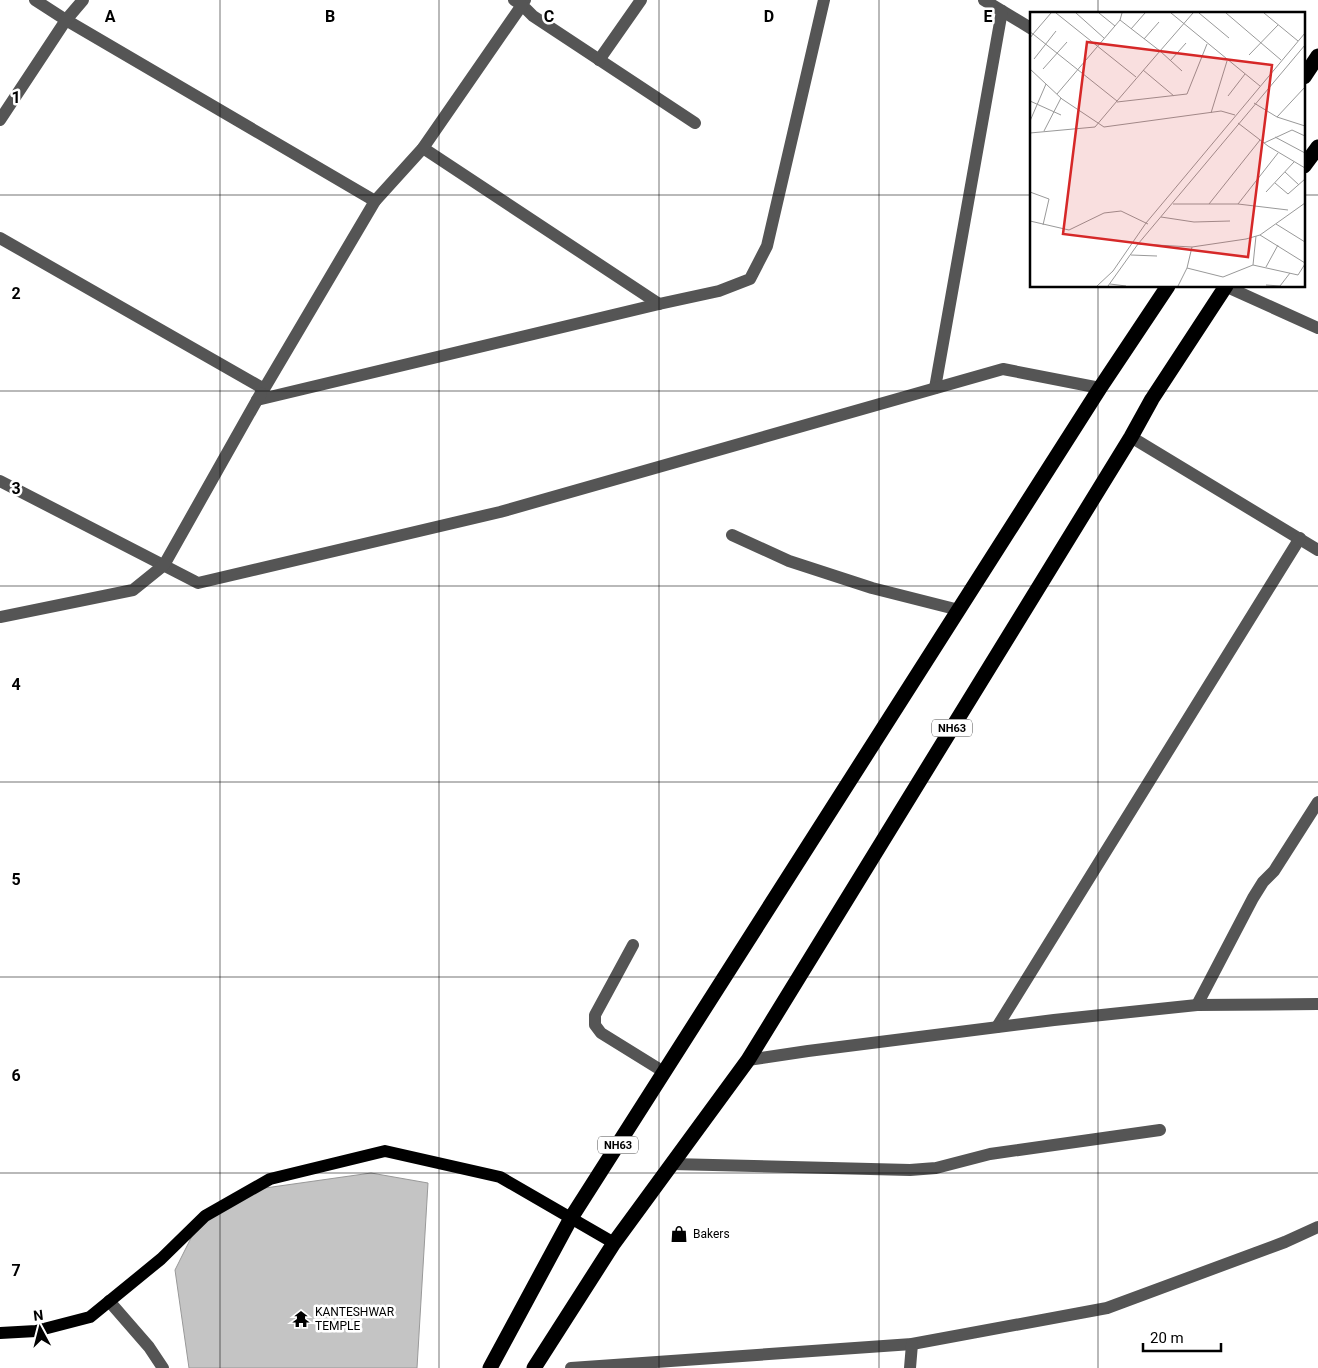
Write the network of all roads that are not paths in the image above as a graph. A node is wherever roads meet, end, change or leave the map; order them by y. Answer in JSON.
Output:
{"nodes":[{"id":1,"x":35,"y":0,"type":"edge"},
{"id":2,"x":83,"y":0,"type":"edge"},
{"id":3,"x":641,"y":0,"type":"edge"},
{"id":4,"x":824,"y":0,"type":"edge"},
{"id":5,"x":984,"y":0,"type":"edge"},
{"id":6,"x":520,"y":2,"type":"edge"},
{"id":7,"x":1002,"y":11,"type":"junction"},
{"id":8,"x":66,"y":20,"type":"junction"},
{"id":9,"x":1030,"y":28,"type":"edge"},
{"id":10,"x":1318,"y":56,"type":"edge"},
{"id":11,"x":599,"y":60,"type":"junction"},
{"id":12,"x":1306,"y":75,"type":"edge"},
{"id":13,"x":0,"y":120,"type":"edge"},
{"id":14,"x":695,"y":123,"type":"dead end"},
{"id":15,"x":1318,"y":147,"type":"edge"},
{"id":16,"x":423,"y":148,"type":"junction"},
{"id":17,"x":1306,"y":163,"type":"edge"},
{"id":18,"x":375,"y":201,"type":"junction"},
{"id":19,"x":0,"y":238,"type":"edge"},
{"id":20,"x":1167,"y":288,"type":"edge"},
{"id":21,"x":1224,"y":288,"type":"edge"},
{"id":22,"x":1229,"y":288,"type":"edge"},
{"id":23,"x":659,"y":304,"type":"junction"},
{"id":24,"x":1318,"y":328,"type":"edge"},
{"id":25,"x":935,"y":388,"type":"junction"},
{"id":26,"x":1100,"y":388,"type":"junction"},
{"id":27,"x":260,"y":394,"type":"junction"},
{"id":28,"x":1131,"y":437,"type":"junction"},
{"id":29,"x":0,"y":481,"type":"edge"},
{"id":30,"x":732,"y":535,"type":"dead end"},
{"id":31,"x":1300,"y":538,"type":"junction"},
{"id":32,"x":1318,"y":550,"type":"edge"},
{"id":33,"x":164,"y":566,"type":"junction"},
{"id":34,"x":959,"y":610,"type":"junction"},
{"id":35,"x":0,"y":617,"type":"edge"},
{"id":36,"x":1318,"y":802,"type":"edge"},
{"id":37,"x":633,"y":945,"type":"dead end"},
{"id":38,"x":1197,"y":1004,"type":"junction"},
{"id":39,"x":1318,"y":1004,"type":"edge"},
{"id":40,"x":998,"y":1027,"type":"junction"},
{"id":41,"x":748,"y":1060,"type":"junction"},
{"id":42,"x":664,"y":1072,"type":"junction"},
{"id":43,"x":1160,"y":1130,"type":"dead end"},
{"id":44,"x":672,"y":1164,"type":"junction"},
{"id":45,"x":571,"y":1218,"type":"junction"},
{"id":46,"x":1318,"y":1227,"type":"edge"},
{"id":47,"x":614,"y":1242,"type":"junction"},
{"id":48,"x":109,"y":1301,"type":"junction"},
{"id":49,"x":0,"y":1333,"type":"edge"},
{"id":50,"x":912,"y":1344,"type":"junction"},
{"id":51,"x":163,"y":1368,"type":"edge"},
{"id":52,"x":490,"y":1368,"type":"edge"},
{"id":53,"x":534,"y":1368,"type":"edge"},
{"id":54,"x":570,"y":1368,"type":"edge"},
{"id":55,"x":910,"y":1368,"type":"edge"}],
"edges":[{"from":1,"to":8,"type":"street"},
{"from":2,"to":8,"type":"street"},
{"from":3,"to":11,"type":"street"},
{"from":4,"to":23,"type":"street"},
{"from":5,"to":7,"type":"street"},
{"from":6,"to":11,"type":"street"},
{"from":6,"to":16,"type":"street"},
{"from":7,"to":9,"type":"street"},
{"from":7,"to":25,"type":"street"},
{"from":8,"to":13,"type":"street"},
{"from":8,"to":18,"type":"street"},
{"from":10,"to":12,"type":"highway"},
{"from":11,"to":14,"type":"street"},
{"from":15,"to":17,"type":"highway"},
{"from":16,"to":18,"type":"street"},
{"from":16,"to":23,"type":"street"},
{"from":18,"to":27,"type":"street"},
{"from":19,"to":27,"type":"street"},
{"from":20,"to":26,"type":"highway","number":"NH63"},
{"from":21,"to":28,"type":"highway","number":"NH63"},
{"from":22,"to":24,"type":"street"},
{"from":23,"to":27,"type":"street"},
{"from":25,"to":26,"type":"street"},
{"from":25,"to":33,"type":"street"},
{"from":26,"to":34,"type":"highway","number":"NH63"},
{"from":27,"to":33,"type":"street"},
{"from":28,"to":31,"type":"street"},
{"from":28,"to":41,"type":"highway","number":"NH63"},
{"from":29,"to":33,"type":"street"},
{"from":30,"to":34,"type":"street"},
{"from":31,"to":32,"type":"street"},
{"from":31,"to":40,"type":"street"},
{"from":33,"to":35,"type":"street"},
{"from":34,"to":42,"type":"highway","number":"NH63"},
{"from":36,"to":38,"type":"street"},
{"from":37,"to":42,"type":"street"},
{"from":38,"to":39,"type":"street"},
{"from":38,"to":40,"type":"street"},
{"from":40,"to":41,"type":"street"},
{"from":41,"to":44,"type":"highway","number":"NH63"},
{"from":42,"to":45,"type":"highway","number":"NH63"},
{"from":43,"to":44,"type":"street"},
{"from":44,"to":47,"type":"highway","number":"NH63"},
{"from":45,"to":47,"type":"main road"},
{"from":45,"to":48,"type":"main road"},
{"from":45,"to":52,"type":"highway","number":"NH63"},
{"from":46,"to":50,"type":"street"},
{"from":47,"to":53,"type":"highway","number":"NH63"},
{"from":48,"to":49,"type":"main road"},
{"from":48,"to":51,"type":"street"},
{"from":50,"to":54,"type":"street"},
{"from":50,"to":55,"type":"street"}]}
